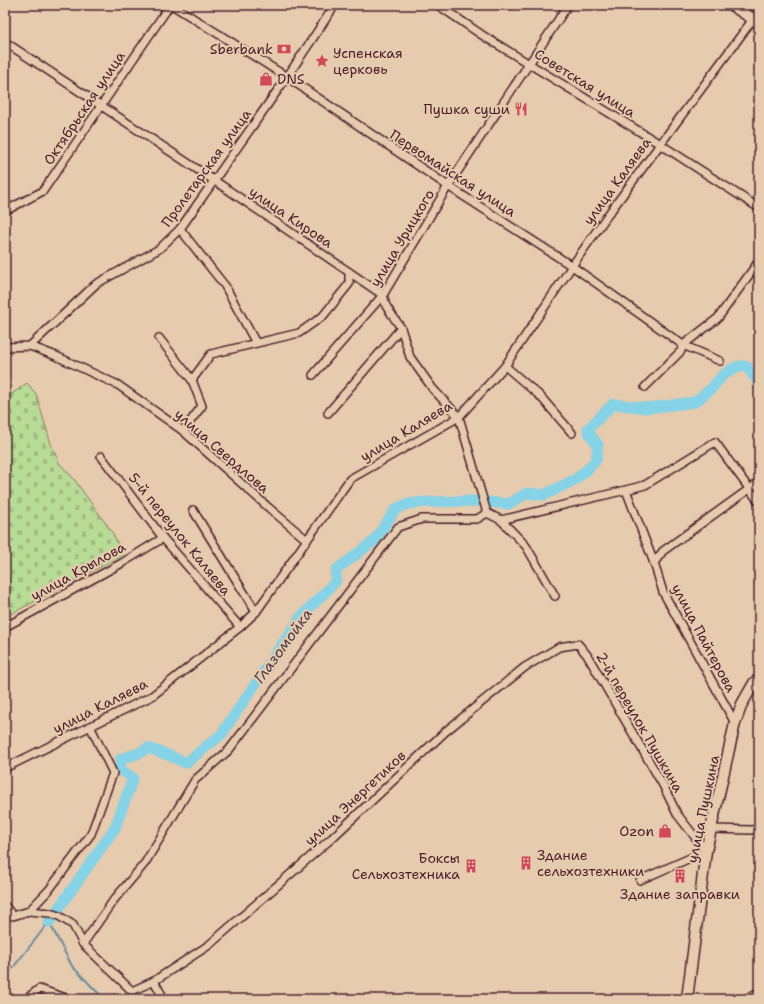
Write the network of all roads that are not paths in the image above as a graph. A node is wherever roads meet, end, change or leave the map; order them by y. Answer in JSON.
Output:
{"nodes":[{"id":1,"x":171,"y":5,"type":"edge"},
{"id":2,"x":334,"y":5,"type":"edge"},
{"id":3,"x":438,"y":5,"type":"edge"},
{"id":4,"x":568,"y":5,"type":"edge"},
{"id":5,"x":730,"y":5,"type":"edge"},
{"id":6,"x":757,"y":18,"type":"edge"},
{"id":7,"x":5,"y":42,"type":"edge"},
{"id":8,"x":530,"y":64,"type":"junction"},
{"id":9,"x":287,"y":77,"type":"junction"},
{"id":10,"x":101,"y":106,"type":"junction"},
{"id":11,"x":660,"y":144,"type":"junction"},
{"id":12,"x":215,"y":181,"type":"junction"},
{"id":13,"x":448,"y":186,"type":"junction"},
{"id":14,"x":759,"y":208,"type":"edge"},
{"id":15,"x":5,"y":210,"type":"edge"},
{"id":16,"x":180,"y":229,"type":"junction"},
{"id":17,"x":759,"y":261,"type":"edge"},
{"id":18,"x":572,"y":266,"type":"junction"},
{"id":19,"x":349,"y":272,"type":"junction"},
{"id":20,"x":383,"y":295,"type":"junction"},
{"id":21,"x":401,"y":328,"type":"junction"},
{"id":22,"x":159,"y":338,"type":"dead end"},
{"id":23,"x":256,"y":343,"type":"junction"},
{"id":24,"x":683,"y":345,"type":"junction"},
{"id":25,"x":30,"y":346,"type":"junction"},
{"id":26,"x":5,"y":347,"type":"edge"},
{"id":27,"x":720,"y":361,"type":"dead end"},
{"id":28,"x":505,"y":366,"type":"junction"},
{"id":29,"x":313,"y":375,"type":"dead end"},
{"id":30,"x":192,"y":380,"type":"junction"},
{"id":31,"x":645,"y":387,"type":"dead end"},
{"id":32,"x":328,"y":413,"type":"dead end"},
{"id":33,"x":459,"y":417,"type":"junction"},
{"id":34,"x":183,"y":431,"type":"junction"},
{"id":35,"x":572,"y":433,"type":"dead end"},
{"id":36,"x":101,"y":456,"type":"dead end"},
{"id":37,"x":759,"y":482,"type":"edge"},
{"id":38,"x":626,"y":490,"type":"junction"},
{"id":39,"x":750,"y":490,"type":"junction"},
{"id":40,"x":759,"y":502,"type":"edge"},
{"id":41,"x":193,"y":510,"type":"dead end"},
{"id":42,"x":487,"y":513,"type":"junction"},
{"id":43,"x":501,"y":520,"type":"junction"},
{"id":44,"x":163,"y":538,"type":"junction"},
{"id":45,"x":307,"y":540,"type":"junction"},
{"id":46,"x":654,"y":563,"type":"junction"},
{"id":47,"x":554,"y":596,"type":"dead end"},
{"id":48,"x":256,"y":612,"type":"junction"},
{"id":49,"x":5,"y":627,"type":"edge"},
{"id":50,"x":240,"y":627,"type":"junction"},
{"id":51,"x":578,"y":644,"type":"joint"},
{"id":52,"x":759,"y":679,"type":"edge"},
{"id":53,"x":735,"y":723,"type":"junction"},
{"id":54,"x":90,"y":726,"type":"junction"},
{"id":55,"x":5,"y":768,"type":"edge"},
{"id":56,"x":711,"y":828,"type":"junction"},
{"id":57,"x":759,"y":828,"type":"edge"},
{"id":58,"x":706,"y":851,"type":"junction"},
{"id":59,"x":640,"y":880,"type":"dead end"},
{"id":60,"x":5,"y":906,"type":"edge"},
{"id":61,"x":29,"y":911,"type":"junction"},
{"id":62,"x":83,"y":944,"type":"junction"},
{"id":63,"x":154,"y":981,"type":"junction"},
{"id":64,"x":759,"y":992,"type":"edge"},
{"id":65,"x":26,"y":999,"type":"edge"},
{"id":66,"x":69,"y":999,"type":"edge"},
{"id":67,"x":164,"y":999,"type":"edge"},
{"id":68,"x":688,"y":999,"type":"edge"},
{"id":69,"x":745,"y":999,"type":"edge"}],
"edges":[{"from":1,"to":9,"type":"street","name":"Первомайская улица"},
{"from":1,"to":10,"type":"street","name":"Октябрьская улица"},
{"from":2,"to":9,"type":"street","name":"Пролетарская улица"},
{"from":3,"to":8,"type":"street","name":"Советская улица"},
{"from":4,"to":8,"type":"street","name":"улица Урицкого"},
{"from":5,"to":6,"type":"main road"},
{"from":6,"to":11,"type":"street","name":"улица Каляева"},
{"from":7,"to":10,"type":"street","name":"улица Кирова"},
{"from":8,"to":11,"type":"street","name":"Советская улица"},
{"from":8,"to":13,"type":"street","name":"улица Урицкого"},
{"from":9,"to":12,"type":"street","name":"Пролетарская улица"},
{"from":9,"to":13,"type":"street","name":"Первомайская улица"},
{"from":10,"to":12,"type":"street","name":"улица Кирова"},
{"from":10,"to":15,"type":"street","name":"Октябрьская улица"},
{"from":11,"to":14,"type":"street","name":"Советская улица"},
{"from":11,"to":18,"type":"street","name":"улица Каляева"},
{"from":12,"to":16,"type":"street","name":"Пролетарская улица"},
{"from":12,"to":19,"type":"street","name":"улица Кирова"},
{"from":13,"to":18,"type":"street","name":"Первомайская улица"},
{"from":13,"to":20,"type":"street","name":"улица Урицкого"},
{"from":16,"to":23,"type":"street"},
{"from":16,"to":25,"type":"street","name":"Пролетарская улица"},
{"from":17,"to":24,"type":"street"},
{"from":18,"to":24,"type":"street","name":"Первомайская улица"},
{"from":18,"to":28,"type":"street","name":"улица Каляева"},
{"from":19,"to":20,"type":"street","name":"улица Кирова"},
{"from":19,"to":23,"type":"street"},
{"from":20,"to":21,"type":"street"},
{"from":20,"to":29,"type":"street","name":"улица Урицкого"},
{"from":21,"to":32,"type":"street"},
{"from":21,"to":33,"type":"street"},
{"from":22,"to":30,"type":"street"},
{"from":23,"to":30,"type":"street"},
{"from":24,"to":27,"type":"street","name":"Первомайская улица"},
{"from":24,"to":31,"type":"street"},
{"from":25,"to":26,"type":"street","name":"улица Свердлова"},
{"from":25,"to":34,"type":"street","name":"улица Свердлова"},
{"from":28,"to":33,"type":"street","name":"улица Каляева"},
{"from":28,"to":35,"type":"street"},
{"from":30,"to":34,"type":"street"},
{"from":33,"to":42,"type":"street"},
{"from":33,"to":45,"type":"street","name":"улица Каляева"},
{"from":34,"to":45,"type":"street","name":"улица Свердлова"},
{"from":36,"to":44,"type":"street","name":"5-й переулок Каляева"},
{"from":37,"to":39,"type":"street"},
{"from":38,"to":39,"type":"street"},
{"from":38,"to":43,"type":"street"},
{"from":38,"to":46,"type":"street","name":"улица Пайтерова"},
{"from":39,"to":40,"type":"street"},
{"from":39,"to":46,"type":"street"},
{"from":41,"to":48,"type":"street"},
{"from":42,"to":43,"type":"street"},
{"from":42,"to":62,"type":"street"},
{"from":43,"to":47,"type":"street"},
{"from":44,"to":49,"type":"street","name":"улица Крылова"},
{"from":44,"to":50,"type":"street","name":"5-й переулок Каляева"},
{"from":45,"to":48,"type":"street","name":"улица Каляева"},
{"from":46,"to":53,"type":"street","name":"улица Пайтерова"},
{"from":48,"to":50,"type":"street","name":"улица Каляева"},
{"from":50,"to":54,"type":"street","name":"улица Каляева"},
{"from":51,"to":58,"type":"street","name":"2-й переулок Пушкина"},
{"from":51,"to":63,"type":"street","name":"улица Энергетиков"},
{"from":52,"to":53,"type":"main road","name":"улица Пушкина"},
{"from":53,"to":56,"type":"main road","name":"улица Пушкина"},
{"from":54,"to":55,"type":"street","name":"улица Каляева"},
{"from":54,"to":61,"type":"street"},
{"from":56,"to":57,"type":"street"},
{"from":56,"to":58,"type":"main road","name":"улица Пушкина"},
{"from":58,"to":59,"type":"street"},
{"from":58,"to":68,"type":"main road","name":"улица Пушкина"},
{"from":60,"to":61,"type":"street"},
{"from":61,"to":62,"type":"street"},
{"from":62,"to":63,"type":"street","name":"улица Энергетиков"},
{"from":63,"to":67,"type":"street"},
{"from":64,"to":69,"type":"street"},
{"from":65,"to":66,"type":"street"}]}
